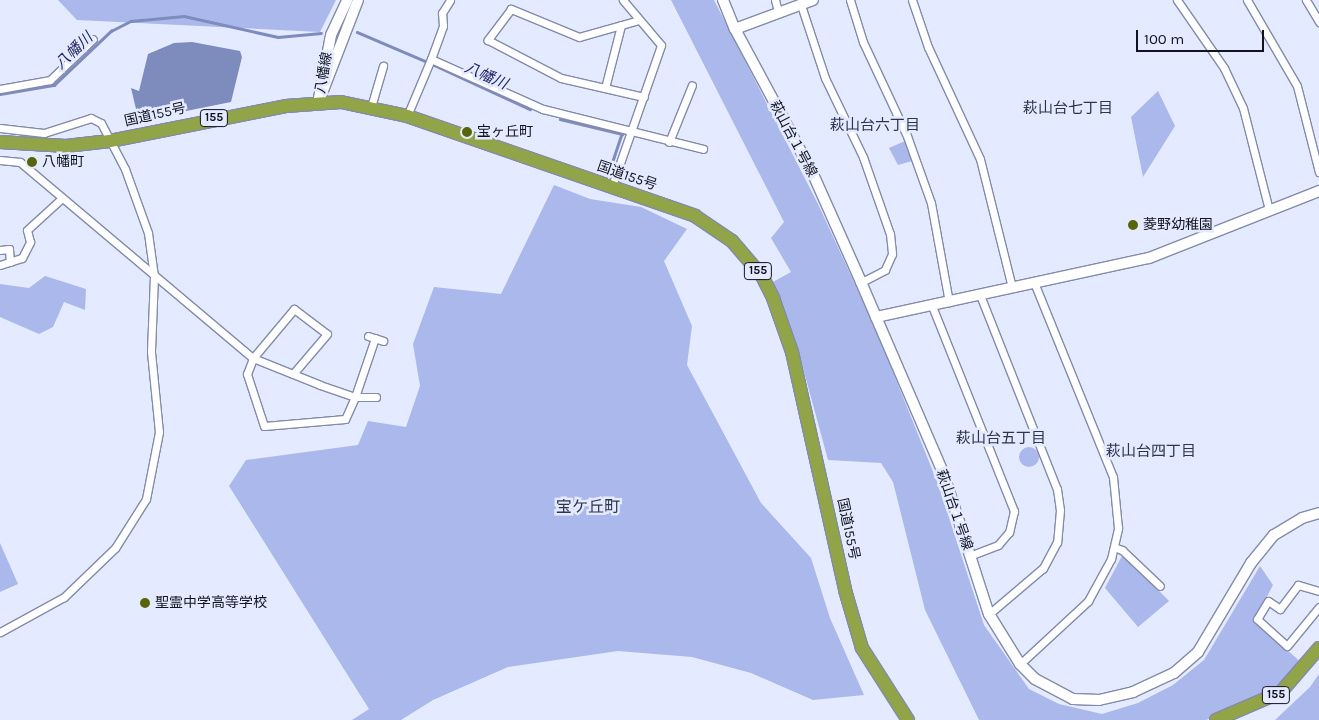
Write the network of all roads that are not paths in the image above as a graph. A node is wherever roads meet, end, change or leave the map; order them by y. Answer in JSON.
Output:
{"nodes":[{"id":1,"x":347,"y":0,"type":"edge"},
{"id":2,"x":358,"y":0,"type":"edge"},
{"id":3,"x":450,"y":0,"type":"edge"},
{"id":4,"x":623,"y":0,"type":"edge"},
{"id":5,"x":723,"y":0,"type":"edge"},
{"id":6,"x":775,"y":0,"type":"edge"},
{"id":7,"x":813,"y":0,"type":"edge"},
{"id":8,"x":850,"y":0,"type":"edge"},
{"id":9,"x":912,"y":0,"type":"edge"},
{"id":10,"x":1178,"y":0,"type":"edge"},
{"id":11,"x":1247,"y":0,"type":"edge"},
{"id":12,"x":1306,"y":0,"type":"edge"},
{"id":13,"x":801,"y":5,"type":"junction"},
{"id":14,"x":778,"y":11,"type":"junction"},
{"id":15,"x":639,"y":20,"type":"junction"},
{"id":16,"x":1319,"y":22,"type":"edge"},
{"id":17,"x":620,"y":25,"type":"junction"},
{"id":18,"x":734,"y":29,"type":"junction"},
{"id":19,"x":93,"y":39,"type":"dead end"},
{"id":20,"x":431,"y":59,"type":"junction"},
{"id":21,"x":383,"y":66,"type":"dead end"},
{"id":22,"x":692,"y":85,"type":"dead end"},
{"id":23,"x":604,"y":88,"type":"junction"},
{"id":24,"x":0,"y":89,"type":"edge"},
{"id":25,"x":644,"y":97,"type":"junction"},
{"id":26,"x":319,"y":101,"type":"junction"},
{"id":27,"x":371,"y":107,"type":"junction"},
{"id":28,"x":407,"y":116,"type":"junction"},
{"id":29,"x":0,"y":128,"type":"edge"},
{"id":30,"x":632,"y":133,"type":"junction"},
{"id":31,"x":110,"y":141,"type":"junction"},
{"id":32,"x":0,"y":142,"type":"edge"},
{"id":33,"x":669,"y":142,"type":"junction"},
{"id":34,"x":703,"y":149,"type":"dead end"},
{"id":35,"x":0,"y":160,"type":"edge"},
{"id":36,"x":1319,"y":172,"type":"edge"},
{"id":37,"x":612,"y":186,"type":"junction"},
{"id":38,"x":1319,"y":191,"type":"edge"},
{"id":39,"x":61,"y":199,"type":"junction"},
{"id":40,"x":1270,"y":210,"type":"junction"},
{"id":41,"x":0,"y":250,"type":"edge"},
{"id":42,"x":10,"y":262,"type":"junction"},
{"id":43,"x":0,"y":265,"type":"edge"},
{"id":44,"x":154,"y":276,"type":"junction"},
{"id":45,"x":861,"y":282,"type":"junction"},
{"id":46,"x":1034,"y":282,"type":"junction"},
{"id":47,"x":1012,"y":287,"type":"junction"},
{"id":48,"x":980,"y":295,"type":"junction"},
{"id":49,"x":949,"y":302,"type":"junction"},
{"id":50,"x":932,"y":306,"type":"junction"},
{"id":51,"x":876,"y":317,"type":"junction"},
{"id":52,"x":383,"y":341,"type":"dead end"},
{"id":53,"x":253,"y":358,"type":"junction"},
{"id":54,"x":293,"y":374,"type":"junction"},
{"id":55,"x":355,"y":397,"type":"junction"},
{"id":56,"x":376,"y":397,"type":"dead end"},
{"id":57,"x":1319,"y":514,"type":"edge"},
{"id":58,"x":1114,"y":547,"type":"junction"},
{"id":59,"x":970,"y":556,"type":"junction"},
{"id":60,"x":1160,"y":586,"type":"dead end"},
{"id":61,"x":1319,"y":591,"type":"edge"},
{"id":62,"x":1319,"y":607,"type":"edge"},
{"id":63,"x":989,"y":614,"type":"junction"},
{"id":64,"x":0,"y":632,"type":"edge"},
{"id":65,"x":1319,"y":648,"type":"edge"},
{"id":66,"x":1020,"y":664,"type":"junction"},
{"id":67,"x":908,"y":720,"type":"edge"},
{"id":68,"x":1216,"y":720,"type":"edge"}],
"edges":[{"from":1,"to":26,"type":"street","name":"八幡線"},
{"from":2,"to":26,"type":"street","name":"八幡線"},
{"from":3,"to":20,"type":"street"},
{"from":4,"to":15,"type":"street"},
{"from":5,"to":18,"type":"street","name":"萩山台１号線"},
{"from":6,"to":14,"type":"street"},
{"from":7,"to":13,"type":"street"},
{"from":8,"to":49,"type":"street"},
{"from":9,"to":47,"type":"street"},
{"from":10,"to":40,"type":"street"},
{"from":11,"to":36,"type":"street"},
{"from":12,"to":16,"type":"street"},
{"from":13,"to":14,"type":"street"},
{"from":13,"to":45,"type":"street"},
{"from":14,"to":18,"type":"street"},
{"from":15,"to":17,"type":"street"},
{"from":15,"to":25,"type":"street"},
{"from":17,"to":23,"type":"street"},
{"from":17,"to":23,"type":"street"},
{"from":18,"to":45,"type":"street","name":"萩山台１号線"},
{"from":19,"to":24,"type":"street"},
{"from":20,"to":28,"type":"street"},
{"from":20,"to":30,"type":"street"},
{"from":21,"to":27,"type":"street"},
{"from":22,"to":33,"type":"street"},
{"from":23,"to":25,"type":"street"},
{"from":25,"to":30,"type":"street"},
{"from":26,"to":27,"type":"highway","name":"国道155号","number":"155"},
{"from":26,"to":31,"type":"highway","name":"国道155号","number":"155"},
{"from":27,"to":28,"type":"highway","name":"国道155号","number":"155"},
{"from":28,"to":37,"type":"highway","name":"国道155号","number":"155"},
{"from":29,"to":31,"type":"street"},
{"from":30,"to":33,"type":"street"},
{"from":30,"to":37,"type":"street"},
{"from":31,"to":32,"type":"highway","name":"国道155号","number":"155"},
{"from":31,"to":44,"type":"street"},
{"from":33,"to":34,"type":"street"},
{"from":35,"to":39,"type":"street"},
{"from":37,"to":67,"type":"highway","name":"国道155号","number":"155"},
{"from":38,"to":40,"type":"street"},
{"from":39,"to":42,"type":"street"},
{"from":39,"to":44,"type":"street"},
{"from":40,"to":46,"type":"street"},
{"from":41,"to":42,"type":"street"},
{"from":42,"to":43,"type":"street"},
{"from":44,"to":53,"type":"street"},
{"from":44,"to":64,"type":"street"},
{"from":45,"to":51,"type":"street","name":"萩山台１号線"},
{"from":46,"to":47,"type":"street"},
{"from":46,"to":58,"type":"street"},
{"from":47,"to":48,"type":"street"},
{"from":48,"to":49,"type":"street"},
{"from":48,"to":63,"type":"street"},
{"from":49,"to":50,"type":"street"},
{"from":50,"to":51,"type":"street"},
{"from":50,"to":59,"type":"street"},
{"from":51,"to":59,"type":"street","name":"萩山台１号線"},
{"from":52,"to":55,"type":"street"},
{"from":53,"to":54,"type":"street"},
{"from":53,"to":54,"type":"street"},
{"from":53,"to":55,"type":"street"},
{"from":54,"to":55,"type":"street"},
{"from":55,"to":56,"type":"street"},
{"from":57,"to":66,"type":"street","name":"萩山台１号線"},
{"from":58,"to":60,"type":"street"},
{"from":58,"to":66,"type":"street"},
{"from":59,"to":63,"type":"street","name":"萩山台１号線"},
{"from":61,"to":62,"type":"street"},
{"from":63,"to":66,"type":"street","name":"萩山台１号線"},
{"from":65,"to":68,"type":"highway","number":"155"}]}
